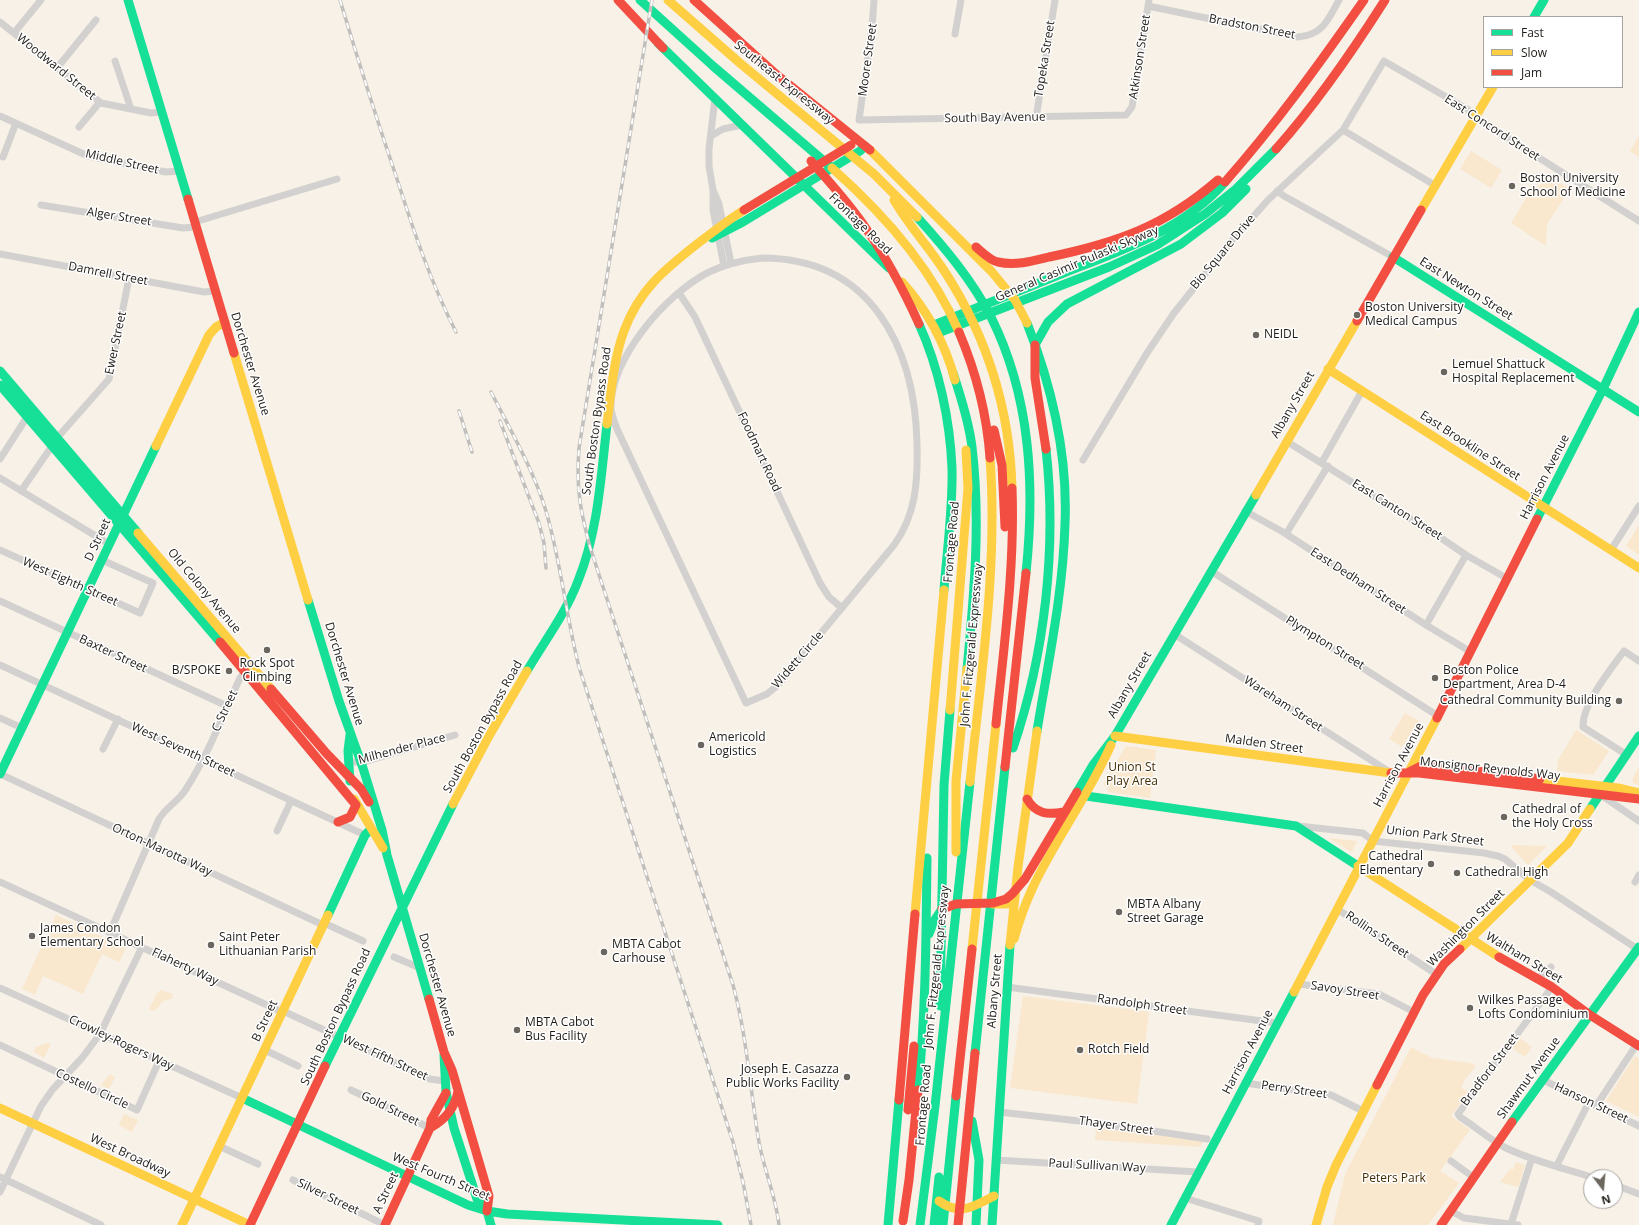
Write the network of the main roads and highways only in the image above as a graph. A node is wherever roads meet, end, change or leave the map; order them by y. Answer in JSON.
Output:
{"nodes":[{"id":1,"x":128,"y":0,"type":"edge"},
{"id":2,"x":609,"y":0,"type":"edge"},
{"id":3,"x":618,"y":0,"type":"edge"},
{"id":4,"x":640,"y":0,"type":"edge"},
{"id":5,"x":668,"y":0,"type":"edge"},
{"id":6,"x":694,"y":0,"type":"edge"},
{"id":7,"x":1364,"y":0,"type":"edge"},
{"id":8,"x":1385,"y":0,"type":"edge"},
{"id":9,"x":1544,"y":0,"type":"edge"},
{"id":10,"x":1535,"y":16,"type":"edge"},
{"id":11,"x":663,"y":48,"type":"junction"},
{"id":12,"x":1492,"y":88,"type":"edge"},
{"id":13,"x":792,"y":134,"type":"junction"},
{"id":14,"x":1282,"y":141,"type":"junction"},
{"id":15,"x":859,"y":146,"type":"junction"},
{"id":16,"x":1246,"y":160,"type":"junction"},
{"id":17,"x":799,"y":176,"type":"junction"},
{"id":18,"x":807,"y":184,"type":"junction"},
{"id":19,"x":884,"y":184,"type":"junction"},
{"id":20,"x":937,"y":218,"type":"junction"},
{"id":21,"x":700,"y":242,"type":"junction"},
{"id":22,"x":1393,"y":257,"type":"junction"},
{"id":23,"x":1639,"y":312,"type":"edge"},
{"id":24,"x":225,"y":322,"type":"junction"},
{"id":25,"x":938,"y":326,"type":"junction"},
{"id":26,"x":1035,"y":345,"type":"junction"},
{"id":27,"x":1328,"y":369,"type":"junction"},
{"id":28,"x":0,"y":371,"type":"edge"},
{"id":29,"x":953,"y":373,"type":"junction"},
{"id":30,"x":2,"y":384,"type":"edge"},
{"id":31,"x":979,"y":389,"type":"junction"},
{"id":32,"x":1603,"y":389,"type":"junction"},
{"id":33,"x":1639,"y":412,"type":"edge"},
{"id":34,"x":54,"y":442,"type":"junction"},
{"id":35,"x":1543,"y":507,"type":"junction"},
{"id":36,"x":123,"y":514,"type":"junction"},
{"id":37,"x":119,"y":524,"type":"junction"},
{"id":38,"x":1639,"y":568,"type":"edge"},
{"id":39,"x":248,"y":668,"type":"junction"},
{"id":40,"x":350,"y":735,"type":"junction"},
{"id":41,"x":1115,"y":736,"type":"junction"},
{"id":42,"x":1639,"y":736,"type":"edge"},
{"id":43,"x":1006,"y":768,"type":"junction"},
{"id":44,"x":1409,"y":772,"type":"junction"},
{"id":45,"x":0,"y":774,"type":"edge"},
{"id":46,"x":349,"y":778,"type":"junction"},
{"id":47,"x":1606,"y":786,"type":"junction"},
{"id":48,"x":1639,"y":793,"type":"edge"},
{"id":49,"x":1601,"y":794,"type":"junction"},
{"id":50,"x":1086,"y":796,"type":"junction"},
{"id":51,"x":1026,"y":799,"type":"junction"},
{"id":52,"x":1639,"y":799,"type":"edge"},
{"id":53,"x":356,"y":805,"type":"junction"},
{"id":54,"x":1064,"y":812,"type":"junction"},
{"id":55,"x":923,"y":815,"type":"junction"},
{"id":56,"x":338,"y":822,"type":"road end"},
{"id":57,"x":1296,"y":826,"type":"joint"},
{"id":58,"x":382,"y":830,"type":"junction"},
{"id":59,"x":368,"y":832,"type":"junction"},
{"id":60,"x":959,"y":839,"type":"junction"},
{"id":61,"x":980,"y":840,"type":"junction"},
{"id":62,"x":387,"y":855,"type":"junction"},
{"id":63,"x":1359,"y":867,"type":"junction"},
{"id":64,"x":1015,"y":892,"type":"junction"},
{"id":65,"x":993,"y":904,"type":"junction"},
{"id":66,"x":1014,"y":904,"type":"junction"},
{"id":67,"x":942,"y":909,"type":"junction"},
{"id":68,"x":1470,"y":938,"type":"junction"},
{"id":69,"x":1639,"y":949,"type":"edge"},
{"id":70,"x":1008,"y":959,"type":"junction"},
{"id":71,"x":1590,"y":1015,"type":"junction"},
{"id":72,"x":1638,"y":1045,"type":"edge"},
{"id":73,"x":444,"y":1052,"type":"junction"},
{"id":74,"x":458,"y":1091,"type":"junction"},
{"id":75,"x":446,"y":1093,"type":"junction"},
{"id":76,"x":242,"y":1098,"type":"junction"},
{"id":77,"x":969,"y":1104,"type":"junction"},
{"id":78,"x":0,"y":1108,"type":"edge"},
{"id":79,"x":450,"y":1111,"type":"junction"},
{"id":80,"x":430,"y":1128,"type":"junction"},
{"id":81,"x":407,"y":1176,"type":"junction"},
{"id":82,"x":928,"y":1181,"type":"junction"},
{"id":83,"x":994,"y":1196,"type":"junction"},
{"id":84,"x":194,"y":1199,"type":"junction"},
{"id":85,"x":905,"y":1200,"type":"junction"},
{"id":86,"x":486,"y":1211,"type":"junction"},
{"id":87,"x":903,"y":1221,"type":"dead end"},
{"id":88,"x":182,"y":1225,"type":"edge"},
{"id":89,"x":250,"y":1225,"type":"edge"},
{"id":90,"x":385,"y":1225,"type":"edge"},
{"id":91,"x":491,"y":1225,"type":"edge"},
{"id":92,"x":718,"y":1225,"type":"edge"},
{"id":93,"x":888,"y":1225,"type":"edge"},
{"id":94,"x":920,"y":1225,"type":"edge"},
{"id":95,"x":923,"y":1225,"type":"edge"},
{"id":96,"x":934,"y":1225,"type":"edge"},
{"id":97,"x":943,"y":1225,"type":"edge"},
{"id":98,"x":958,"y":1225,"type":"edge"},
{"id":99,"x":976,"y":1225,"type":"edge"},
{"id":100,"x":992,"y":1225,"type":"edge"},
{"id":101,"x":1171,"y":1225,"type":"edge"},
{"id":102,"x":1316,"y":1225,"type":"edge"},
{"id":103,"x":1441,"y":1225,"type":"edge"}],
"edges":[{"from":1,"to":24,"type":"main road","name":"Dorchester Avenue"},
{"from":2,"to":11,"type":"main road","name":"Frontage Road"},
{"from":3,"to":11,"type":"main road"},
{"from":4,"to":13,"type":"main road"},
{"from":5,"to":19,"type":"main road","name":"Southeast Expressway"},
{"from":6,"to":15,"type":"main road"},
{"from":7,"to":16,"type":"main road","name":"General Casimir Pulaski Skyway"},
{"from":8,"to":14,"type":"main road","name":"General Casimir Pulaski Skyway"},
{"from":9,"to":10,"type":"main road"},
{"from":11,"to":17,"type":"main road","name":"Frontage Road"},
{"from":12,"to":22,"type":"main road","name":"Albany Street"},
{"from":13,"to":31,"type":"main road","name":"John F. Fitzgerald Expressway"},
{"from":13,"to":55,"type":"main road"},
{"from":14,"to":25,"type":"main road","name":"General Casimir Pulaski Skyway"},
{"from":14,"to":26,"type":"main road"},
{"from":15,"to":17,"type":"main road","name":"South Boston Bypass Road"},
{"from":15,"to":18,"type":"main road","name":"South Boston Bypass Road"},
{"from":15,"to":20,"type":"main road"},
{"from":16,"to":20,"type":"main road"},
{"from":16,"to":25,"type":"main road","name":"General Casimir Pulaski Skyway"},
{"from":17,"to":18,"type":"main road","name":"Frontage Road"},
{"from":17,"to":21,"type":"main road","name":"South Boston Bypass Road"},
{"from":18,"to":21,"type":"main road","name":"South Boston Bypass Road"},
{"from":18,"to":25,"type":"main road","name":"Frontage Road"},
{"from":19,"to":43,"type":"main road"},
{"from":19,"to":61,"type":"main road"},
{"from":20,"to":26,"type":"main road"},
{"from":21,"to":89,"type":"main road","name":"South Boston Bypass Road"},
{"from":22,"to":27,"type":"main road","name":"Albany Street"},
{"from":22,"to":32,"type":"main road","name":"East Newton Street"},
{"from":23,"to":32,"type":"main road","name":"Harrison Avenue"},
{"from":24,"to":36,"type":"main road","name":"D Street"},
{"from":24,"to":40,"type":"main road","name":"Dorchester Avenue"},
{"from":25,"to":29,"type":"main road","name":"Frontage Road"},
{"from":26,"to":43,"type":"main road"},
{"from":26,"to":51,"type":"main road"},
{"from":27,"to":35,"type":"main road","name":"East Brookline Street"},
{"from":27,"to":41,"type":"main road","name":"Albany Street"},
{"from":28,"to":30,"type":"main road","name":"Old Colony Avenue"},
{"from":29,"to":60,"type":"main road"},
{"from":29,"to":67,"type":"main road","name":"Frontage Road"},
{"from":30,"to":34,"type":"main road","name":"Old Colony Avenue"},
{"from":30,"to":34,"type":"main road","name":"Old Colony Avenue"},
{"from":31,"to":60,"type":"main road","name":"John F. Fitzgerald Expressway"},
{"from":31,"to":61,"type":"main road"},
{"from":32,"to":33,"type":"main road","name":"East Newton Street"},
{"from":32,"to":35,"type":"main road","name":"Harrison Avenue"},
{"from":34,"to":36,"type":"main road","name":"Old Colony Avenue"},
{"from":34,"to":37,"type":"main road","name":"Old Colony Avenue"},
{"from":35,"to":38,"type":"main road","name":"East Brookline Street"},
{"from":35,"to":44,"type":"main road","name":"Harrison Avenue"},
{"from":36,"to":37,"type":"main road","name":"D Street"},
{"from":36,"to":39,"type":"main road","name":"Old Colony Avenue"},
{"from":37,"to":39,"type":"main road","name":"Old Colony Avenue"},
{"from":37,"to":45,"type":"main road","name":"D Street"},
{"from":39,"to":46,"type":"main road","name":"Old Colony Avenue"},
{"from":39,"to":53,"type":"main road","name":"Old Colony Avenue"},
{"from":40,"to":46,"type":"main road","name":"Dorchester Avenue"},
{"from":40,"to":58,"type":"main road","name":"Dorchester Avenue"},
{"from":41,"to":44,"type":"main road","name":"Malden Street"},
{"from":41,"to":50,"type":"main road","name":"Albany Street"},
{"from":41,"to":54,"type":"main road","name":"Albany Street"},
{"from":42,"to":47,"type":"main road","name":"Washington Street"},
{"from":43,"to":77,"type":"main road"},
{"from":44,"to":47,"type":"main road","name":"Monsignor Reynolds Way"},
{"from":44,"to":49,"type":"main road","name":"Monsignor Reynolds Way"},
{"from":44,"to":63,"type":"main road","name":"Harrison Avenue"},
{"from":46,"to":53,"type":"main road","name":"Dorchester Avenue"},
{"from":46,"to":58,"type":"main road","name":"Old Colony Avenue"},
{"from":47,"to":48,"type":"main road","name":"Monsignor Reynolds Way"},
{"from":47,"to":49,"type":"main road","name":"Washington Street"},
{"from":49,"to":52,"type":"main road","name":"Monsignor Reynolds Way"},
{"from":49,"to":68,"type":"main road","name":"Washington Street"},
{"from":50,"to":57,"type":"main road","name":"Union Park Street"},
{"from":50,"to":70,"type":"main road","name":"Albany Street"},
{"from":51,"to":54,"type":"main road"},
{"from":51,"to":64,"type":"main road"},
{"from":53,"to":56,"type":"main road"},
{"from":53,"to":59,"type":"main road","name":"Dorchester Avenue"},
{"from":54,"to":64,"type":"main road","name":"Albany Street"},
{"from":55,"to":85,"type":"main road"},
{"from":55,"to":93,"type":"main road"},
{"from":57,"to":63,"type":"main road","name":"Waltham Street"},
{"from":58,"to":62,"type":"main road","name":"Dorchester Avenue"},
{"from":59,"to":62,"type":"main road","name":"Dorchester Avenue"},
{"from":59,"to":76,"type":"main road","name":"B Street"},
{"from":60,"to":94,"type":"main road","name":"John F. Fitzgerald Expressway"},
{"from":61,"to":96,"type":"main road"},
{"from":61,"to":97,"type":"main road"},
{"from":62,"to":73,"type":"main road","name":"Dorchester Avenue"},
{"from":63,"to":68,"type":"main road","name":"Waltham Street"},
{"from":63,"to":101,"type":"main road","name":"Harrison Avenue"},
{"from":64,"to":65,"type":"main road","name":"Albany Street"},
{"from":64,"to":66,"type":"main road"},
{"from":65,"to":66,"type":"main road"},
{"from":65,"to":67,"type":"main road","name":"Albany Street"},
{"from":66,"to":70,"type":"main road"},
{"from":67,"to":82,"type":"main road","name":"Frontage Road"},
{"from":67,"to":85,"type":"main road"},
{"from":68,"to":71,"type":"main road","name":"Waltham Street"},
{"from":68,"to":102,"type":"main road","name":"Washington Street"},
{"from":69,"to":71,"type":"main road","name":"Shawmut Avenue"},
{"from":70,"to":83,"type":"main road","name":"Albany Street"},
{"from":71,"to":72,"type":"main road","name":"Waltham Street"},
{"from":71,"to":103,"type":"main road","name":"Shawmut Avenue"},
{"from":73,"to":74,"type":"main road","name":"Dorchester Avenue"},
{"from":73,"to":75,"type":"main road","name":"Dorchester Avenue"},
{"from":74,"to":79,"type":"main road","name":"A Street"},
{"from":74,"to":86,"type":"main road","name":"Dorchester Avenue"},
{"from":75,"to":79,"type":"main road","name":"Dorchester Avenue"},
{"from":75,"to":80,"type":"main road","name":"A Street"},
{"from":76,"to":81,"type":"main road","name":"West Fourth Street"},
{"from":76,"to":84,"type":"main road","name":"B Street"},
{"from":77,"to":98,"type":"main road"},
{"from":77,"to":99,"type":"main road"},
{"from":78,"to":84,"type":"main road","name":"West Broadway"},
{"from":79,"to":80,"type":"main road","name":"A Street"},
{"from":79,"to":86,"type":"main road","name":"Dorchester Avenue"},
{"from":80,"to":81,"type":"main road","name":"A Street"},
{"from":81,"to":86,"type":"main road","name":"West Fourth Street"},
{"from":81,"to":90,"type":"main road","name":"A Street"},
{"from":82,"to":83,"type":"main road"},
{"from":82,"to":95,"type":"main road","name":"Frontage Road"},
{"from":83,"to":100,"type":"main road","name":"Albany Street"},
{"from":84,"to":88,"type":"main road","name":"B Street"},
{"from":84,"to":89,"type":"main road","name":"West Broadway"},
{"from":85,"to":87,"type":"main road"},
{"from":86,"to":91,"type":"main road","name":"Dorchester Avenue"},
{"from":86,"to":92,"type":"main road","name":"West Fourth Street"}]}
